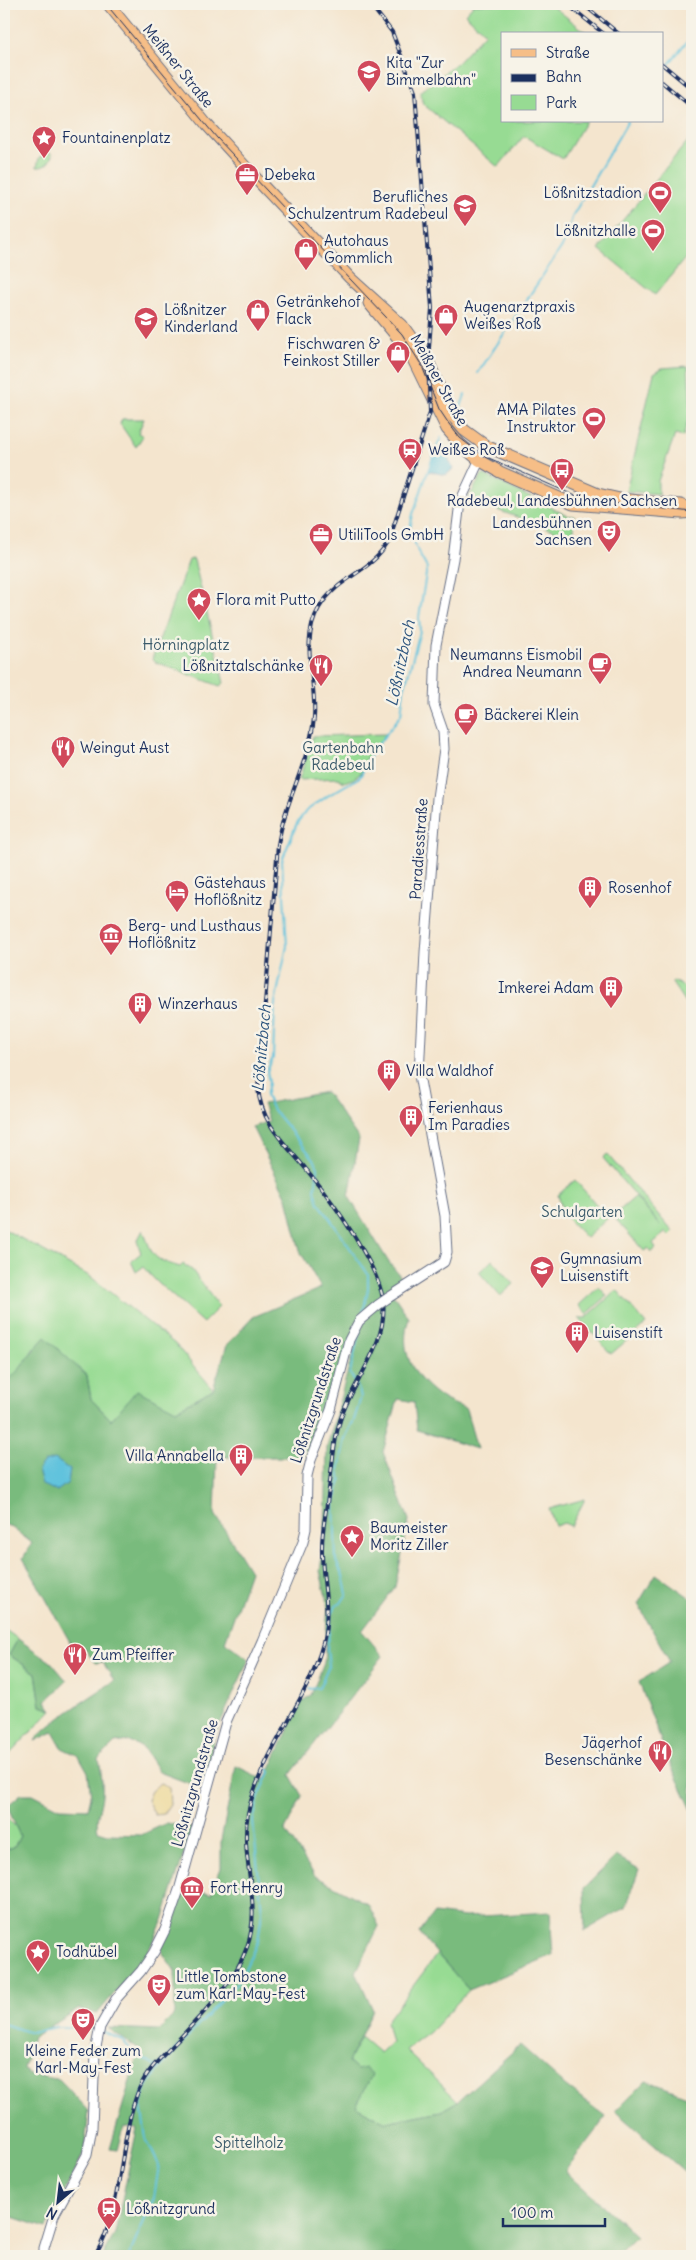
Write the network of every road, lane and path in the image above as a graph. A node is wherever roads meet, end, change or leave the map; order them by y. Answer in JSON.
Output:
{"nodes":[{"id":1,"x":108,"y":4,"type":"edge"},
{"id":2,"x":350,"y":278,"type":"junction"},
{"id":3,"x":486,"y":446,"type":"junction"},
{"id":4,"x":480,"y":460,"type":"junction"},
{"id":5,"x":692,"y":510,"type":"edge"},
{"id":6,"x":444,"y":1262,"type":"joint"},
{"id":7,"x":44,"y":2256,"type":"edge"}],
"edges":[{"from":1,"to":2,"type":"main road","name":"Meißner Straße"},
{"from":2,"to":3,"type":"main road","name":"Meißner Straße"},
{"from":2,"to":4,"type":"main road","name":"Meißner Straße"},
{"from":3,"to":4,"type":"street","name":"Paradiesstraße"},
{"from":3,"to":5,"type":"main road","name":"Meißner Straße"},
{"from":4,"to":5,"type":"main road","name":"Meißner Straße"},
{"from":4,"to":6,"type":"street","name":"Paradiesstraße"},
{"from":6,"to":7,"type":"street","name":"Lößnitzgrundstraße","bridge":true}]}
